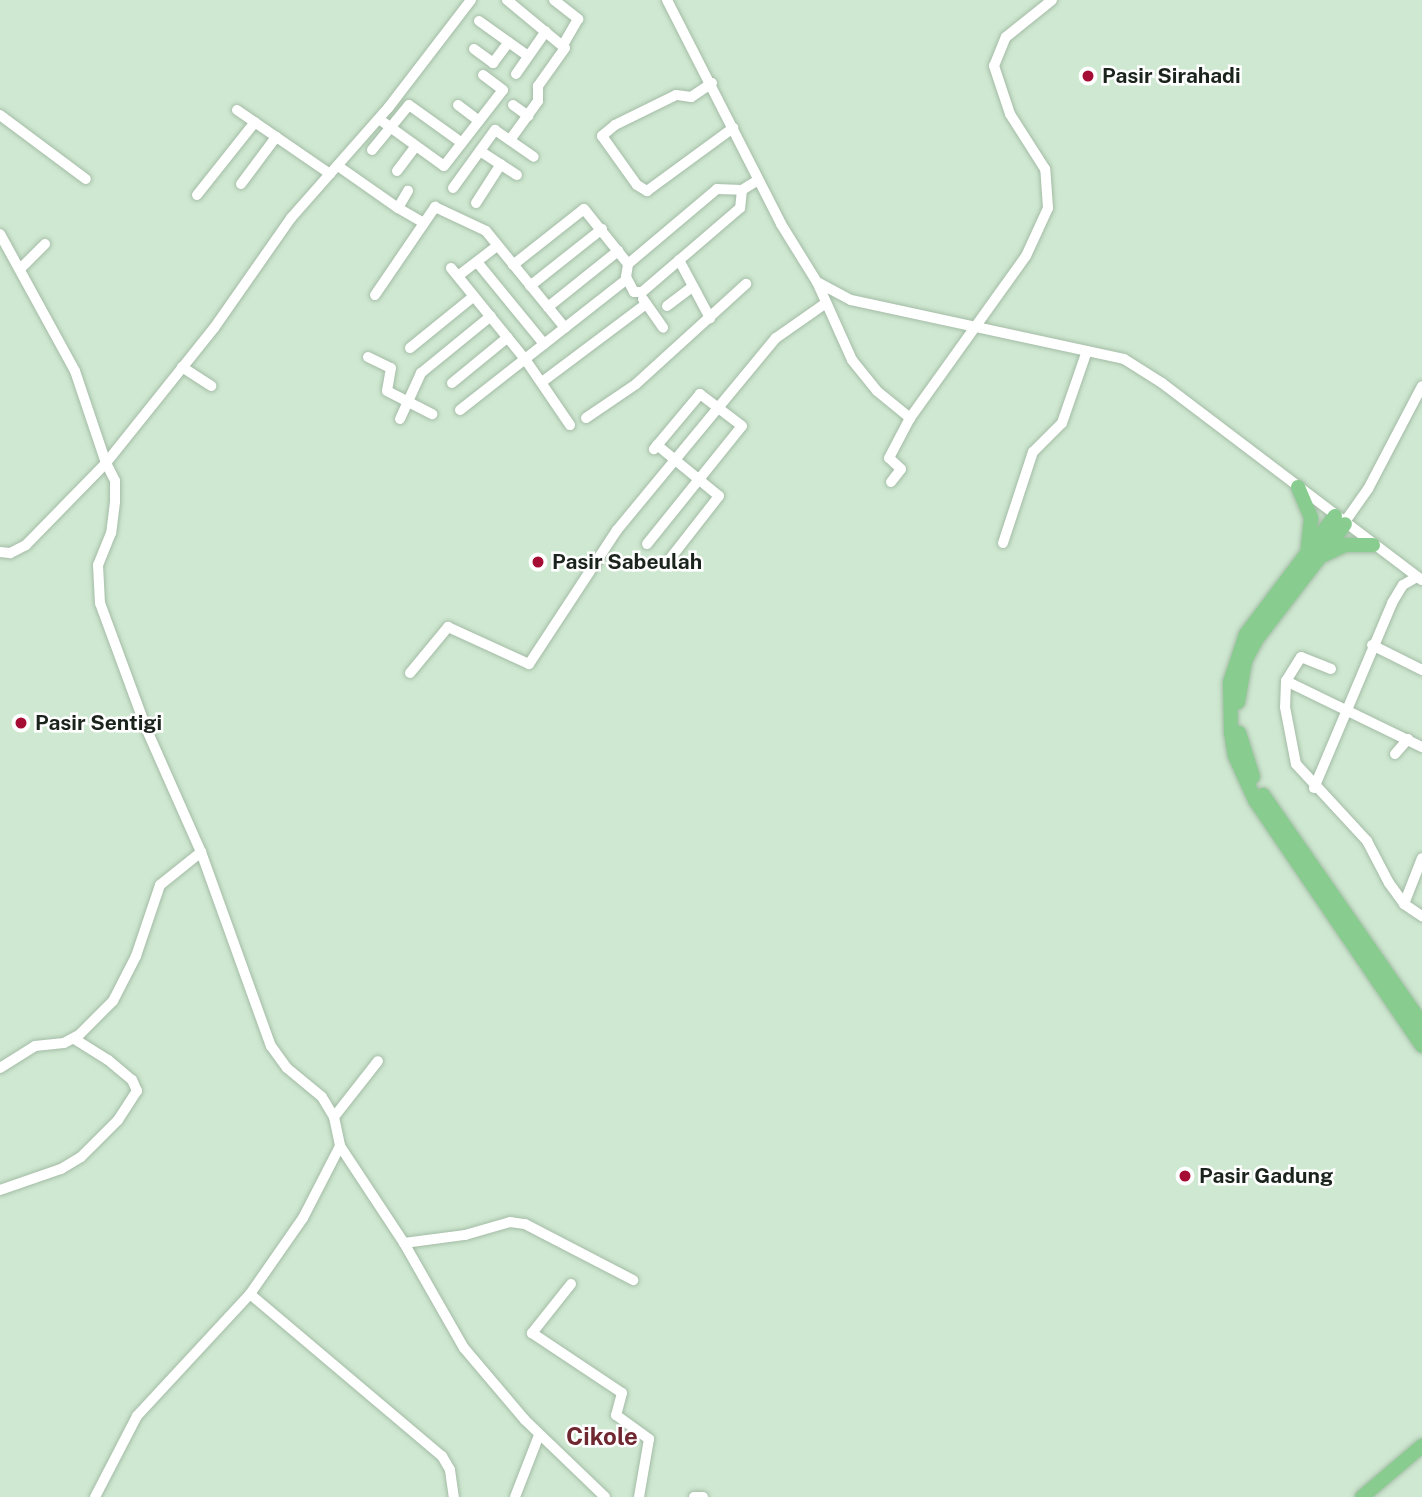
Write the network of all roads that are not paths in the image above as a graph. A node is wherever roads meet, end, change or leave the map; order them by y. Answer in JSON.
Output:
{"nodes":[{"id":1,"x":471,"y":0,"type":"edge"},
{"id":2,"x":507,"y":0,"type":"edge"},
{"id":3,"x":554,"y":0,"type":"edge"},
{"id":4,"x":667,"y":0,"type":"edge"},
{"id":5,"x":1052,"y":0,"type":"edge"},
{"id":6,"x":479,"y":21,"type":"dead end"},
{"id":7,"x":546,"y":31,"type":"junction"},
{"id":8,"x":509,"y":42,"type":"junction"},
{"id":9,"x":563,"y":45,"type":"junction"},
{"id":10,"x":474,"y":49,"type":"dead end"},
{"id":11,"x":528,"y":56,"type":"junction"},
{"id":12,"x":516,"y":74,"type":"dead end"},
{"id":13,"x":483,"y":75,"type":"dead end"},
{"id":14,"x":712,"y":83,"type":"junction"},
{"id":15,"x":458,"y":105,"type":"dead end"},
{"id":16,"x":513,"y":105,"type":"dead end"},
{"id":17,"x":237,"y":110,"type":"dead end"},
{"id":18,"x":0,"y":116,"type":"edge"},
{"id":19,"x":528,"y":116,"type":"junction"},
{"id":20,"x":379,"y":119,"type":"junction"},
{"id":21,"x":480,"y":121,"type":"junction"},
{"id":22,"x":255,"y":122,"type":"junction"},
{"id":23,"x":391,"y":128,"type":"junction"},
{"id":24,"x":733,"y":128,"type":"junction"},
{"id":25,"x":276,"y":137,"type":"junction"},
{"id":26,"x":510,"y":140,"type":"junction"},
{"id":27,"x":462,"y":143,"type":"junction"},
{"id":28,"x":416,"y":146,"type":"junction"},
{"id":29,"x":372,"y":150,"type":"dead end"},
{"id":30,"x":480,"y":151,"type":"junction"},
{"id":31,"x":534,"y":157,"type":"dead end"},
{"id":32,"x":501,"y":164,"type":"junction"},
{"id":33,"x":338,"y":166,"type":"junction"},
{"id":34,"x":397,"y":171,"type":"dead end"},
{"id":35,"x":330,"y":174,"type":"junction"},
{"id":36,"x":517,"y":175,"type":"dead end"},
{"id":37,"x":86,"y":179,"type":"dead end"},
{"id":38,"x":758,"y":180,"type":"junction"},
{"id":39,"x":241,"y":184,"type":"dead end"},
{"id":40,"x":453,"y":188,"type":"dead end"},
{"id":41,"x":742,"y":190,"type":"junction"},
{"id":42,"x":408,"y":191,"type":"dead end"},
{"id":43,"x":197,"y":195,"type":"dead end"},
{"id":44,"x":476,"y":203,"type":"dead end"},
{"id":45,"x":398,"y":208,"type":"junction"},
{"id":46,"x":424,"y":223,"type":"junction"},
{"id":47,"x":602,"y":229,"type":"junction"},
{"id":48,"x":0,"y":234,"type":"edge"},
{"id":49,"x":45,"y":244,"type":"dead end"},
{"id":50,"x":496,"y":246,"type":"junction"},
{"id":51,"x":618,"y":251,"type":"junction"},
{"id":52,"x":679,"y":260,"type":"junction"},
{"id":53,"x":477,"y":262,"type":"junction"},
{"id":54,"x":628,"y":264,"type":"junction"},
{"id":55,"x":513,"y":265,"type":"junction"},
{"id":56,"x":21,"y":268,"type":"junction"},
{"id":57,"x":627,"y":279,"type":"junction"},
{"id":58,"x":817,"y":282,"type":"junction"},
{"id":59,"x":746,"y":284,"type":"dead end"},
{"id":60,"x":530,"y":286,"type":"junction"},
{"id":61,"x":692,"y":287,"type":"junction"},
{"id":62,"x":638,"y":293,"type":"junction"},
{"id":63,"x":375,"y":295,"type":"dead end"},
{"id":64,"x":474,"y":296,"type":"junction"},
{"id":65,"x":826,"y":303,"type":"junction"},
{"id":66,"x":646,"y":304,"type":"junction"},
{"id":67,"x":667,"y":306,"type":"dead end"},
{"id":68,"x":548,"y":307,"type":"junction"},
{"id":69,"x":491,"y":316,"type":"junction"},
{"id":70,"x":710,"y":318,"type":"junction"},
{"id":71,"x":974,"y":327,"type":"junction"},
{"id":72,"x":565,"y":328,"type":"junction"},
{"id":73,"x":663,"y":328,"type":"dead end"},
{"id":74,"x":508,"y":337,"type":"junction"},
{"id":75,"x":544,"y":344,"type":"junction"},
{"id":76,"x":410,"y":348,"type":"dead end"},
{"id":77,"x":1087,"y":351,"type":"junction"},
{"id":78,"x":368,"y":356,"type":"dead end"},
{"id":79,"x":525,"y":359,"type":"junction"},
{"id":80,"x":182,"y":368,"type":"junction"},
{"id":81,"x":542,"y":382,"type":"junction"},
{"id":82,"x":452,"y":383,"type":"dead end"},
{"id":83,"x":211,"y":386,"type":"dead end"},
{"id":84,"x":1422,"y":386,"type":"edge"},
{"id":85,"x":408,"y":401,"type":"junction"},
{"id":86,"x":720,"y":409,"type":"junction"},
{"id":87,"x":460,"y":410,"type":"dead end"},
{"id":88,"x":432,"y":414,"type":"dead end"},
{"id":89,"x":400,"y":418,"type":"dead end"},
{"id":90,"x":586,"y":418,"type":"dead end"},
{"id":91,"x":910,"y":418,"type":"junction"},
{"id":92,"x":570,"y":425,"type":"dead end"},
{"id":93,"x":678,"y":462,"type":"junction"},
{"id":94,"x":106,"y":463,"type":"junction"},
{"id":95,"x":699,"y":479,"type":"junction"},
{"id":96,"x":891,"y":482,"type":"dead end"},
{"id":97,"x":1298,"y":487,"type":"junction"},
{"id":98,"x":1342,"y":521,"type":"junction"},
{"id":99,"x":1003,"y":543,"type":"dead end"},
{"id":100,"x":647,"y":544,"type":"dead end"},
{"id":101,"x":1373,"y":545,"type":"junction"},
{"id":102,"x":0,"y":552,"type":"edge"},
{"id":103,"x":1314,"y":553,"type":"junction"},
{"id":104,"x":669,"y":560,"type":"dead end"},
{"id":105,"x":1419,"y":579,"type":"edge"},
{"id":106,"x":1372,"y":645,"type":"junction"},
{"id":107,"x":1331,"y":669,"type":"dead end"},
{"id":108,"x":1422,"y":670,"type":"edge"},
{"id":109,"x":410,"y":673,"type":"dead end"},
{"id":110,"x":1286,"y":681,"type":"junction"},
{"id":111,"x":1347,"y":711,"type":"junction"},
{"id":112,"x":1408,"y":739,"type":"junction"},
{"id":113,"x":1422,"y":747,"type":"edge"},
{"id":114,"x":1395,"y":754,"type":"dead end"},
{"id":115,"x":1314,"y":788,"type":"junction"},
{"id":116,"x":201,"y":852,"type":"junction"},
{"id":117,"x":1422,"y":858,"type":"edge"},
{"id":118,"x":1404,"y":904,"type":"junction"},
{"id":119,"x":1422,"y":916,"type":"edge"},
{"id":120,"x":1422,"y":1024,"type":"edge"},
{"id":121,"x":74,"y":1038,"type":"junction"},
{"id":122,"x":1422,"y":1046,"type":"edge"},
{"id":123,"x":378,"y":1061,"type":"dead end"},
{"id":124,"x":0,"y":1068,"type":"edge"},
{"id":125,"x":334,"y":1116,"type":"junction"},
{"id":126,"x":340,"y":1146,"type":"junction"},
{"id":127,"x":0,"y":1190,"type":"edge"},
{"id":128,"x":404,"y":1243,"type":"junction"},
{"id":129,"x":633,"y":1280,"type":"dead end"},
{"id":130,"x":571,"y":1284,"type":"dead end"},
{"id":131,"x":250,"y":1294,"type":"junction"},
{"id":132,"x":539,"y":1435,"type":"junction"},
{"id":133,"x":1422,"y":1446,"type":"edge"},
{"id":134,"x":95,"y":1497,"type":"edge"},
{"id":135,"x":454,"y":1497,"type":"edge"},
{"id":136,"x":515,"y":1497,"type":"edge"},
{"id":137,"x":605,"y":1497,"type":"edge"},
{"id":138,"x":639,"y":1497,"type":"edge"},
{"id":139,"x":694,"y":1497,"type":"edge"},
{"id":140,"x":703,"y":1497,"type":"edge"},
{"id":141,"x":1362,"y":1497,"type":"edge"}],
"edges":[{"from":1,"to":20,"type":"street"},
{"from":2,"to":7,"type":"street"},
{"from":3,"to":9,"type":"street"},
{"from":4,"to":14,"type":"street"},
{"from":5,"to":71,"type":"street"},
{"from":6,"to":8,"type":"street"},
{"from":7,"to":9,"type":"street"},
{"from":7,"to":11,"type":"street"},
{"from":8,"to":10,"type":"street"},
{"from":8,"to":11,"type":"street"},
{"from":9,"to":19,"type":"street"},
{"from":11,"to":12,"type":"street"},
{"from":13,"to":21,"type":"street"},
{"from":14,"to":24,"type":"street"},
{"from":14,"to":24,"type":"street"},
{"from":15,"to":21,"type":"street"},
{"from":16,"to":19,"type":"street"},
{"from":17,"to":22,"type":"street"},
{"from":18,"to":37,"type":"street"},
{"from":19,"to":26,"type":"street"},
{"from":20,"to":23,"type":"street"},
{"from":20,"to":33,"type":"street"},
{"from":21,"to":27,"type":"street"},
{"from":22,"to":25,"type":"street"},
{"from":22,"to":43,"type":"street"},
{"from":23,"to":27,"type":"street"},
{"from":23,"to":28,"type":"street"},
{"from":23,"to":29,"type":"street"},
{"from":24,"to":38,"type":"street"},
{"from":25,"to":35,"type":"street"},
{"from":25,"to":39,"type":"street"},
{"from":26,"to":30,"type":"street"},
{"from":26,"to":31,"type":"street"},
{"from":27,"to":28,"type":"street"},
{"from":28,"to":34,"type":"street"},
{"from":30,"to":32,"type":"street"},
{"from":30,"to":40,"type":"street"},
{"from":32,"to":36,"type":"street"},
{"from":32,"to":44,"type":"street"},
{"from":33,"to":35,"type":"street"},
{"from":33,"to":45,"type":"street"},
{"from":35,"to":80,"type":"street"},
{"from":38,"to":41,"type":"street"},
{"from":38,"to":58,"type":"street"},
{"from":41,"to":52,"type":"street"},
{"from":41,"to":54,"type":"street"},
{"from":42,"to":45,"type":"street"},
{"from":45,"to":46,"type":"street"},
{"from":46,"to":50,"type":"street"},
{"from":46,"to":63,"type":"street"},
{"from":47,"to":51,"type":"street"},
{"from":47,"to":55,"type":"street"},
{"from":47,"to":60,"type":"street"},
{"from":48,"to":56,"type":"street"},
{"from":49,"to":56,"type":"street"},
{"from":50,"to":53,"type":"street"},
{"from":50,"to":55,"type":"street"},
{"from":51,"to":54,"type":"street"},
{"from":51,"to":68,"type":"street"},
{"from":52,"to":61,"type":"street"},
{"from":52,"to":62,"type":"street"},
{"from":53,"to":64,"type":"street"},
{"from":53,"to":75,"type":"street"},
{"from":54,"to":57,"type":"street"},
{"from":55,"to":60,"type":"street"},
{"from":56,"to":94,"type":"street"},
{"from":57,"to":62,"type":"street"},
{"from":57,"to":72,"type":"street"},
{"from":58,"to":65,"type":"street"},
{"from":58,"to":71,"type":"street"},
{"from":59,"to":70,"type":"street"},
{"from":60,"to":68,"type":"street"},
{"from":61,"to":67,"type":"street"},
{"from":61,"to":70,"type":"street"},
{"from":62,"to":66,"type":"street"},
{"from":64,"to":69,"type":"street"},
{"from":64,"to":76,"type":"street"},
{"from":65,"to":86,"type":"street"},
{"from":65,"to":91,"type":"street"},
{"from":66,"to":73,"type":"street"},
{"from":66,"to":81,"type":"street"},
{"from":68,"to":72,"type":"street"},
{"from":69,"to":74,"type":"street"},
{"from":69,"to":85,"type":"street"},
{"from":70,"to":90,"type":"street"},
{"from":71,"to":77,"type":"street"},
{"from":71,"to":91,"type":"street"},
{"from":72,"to":75,"type":"street"},
{"from":74,"to":79,"type":"street"},
{"from":74,"to":82,"type":"street"},
{"from":75,"to":79,"type":"street"},
{"from":77,"to":97,"type":"street"},
{"from":77,"to":99,"type":"street"},
{"from":78,"to":85,"type":"street"},
{"from":79,"to":81,"type":"street"},
{"from":79,"to":87,"type":"street"},
{"from":80,"to":83,"type":"street"},
{"from":80,"to":94,"type":"street"},
{"from":81,"to":92,"type":"street"},
{"from":84,"to":98,"type":"street"},
{"from":85,"to":88,"type":"street"},
{"from":85,"to":89,"type":"street"},
{"from":86,"to":93,"type":"street"},
{"from":86,"to":93,"type":"street"},
{"from":86,"to":95,"type":"street"},
{"from":91,"to":96,"type":"street"},
{"from":93,"to":95,"type":"street"},
{"from":93,"to":109,"type":"street"},
{"from":94,"to":102,"type":"street"},
{"from":94,"to":116,"type":"street"},
{"from":95,"to":100,"type":"street"},
{"from":95,"to":104,"type":"street"},
{"from":97,"to":98,"type":"street"},
{"from":97,"to":103,"type":"highway"},
{"from":98,"to":101,"type":"street"},
{"from":98,"to":103,"type":"highway"},
{"from":101,"to":103,"type":"highway"},
{"from":101,"to":105,"type":"street"},
{"from":103,"to":120,"type":"highway"},
{"from":103,"to":122,"type":"highway"},
{"from":105,"to":106,"type":"street"},
{"from":106,"to":108,"type":"street"},
{"from":106,"to":111,"type":"street"},
{"from":107,"to":110,"type":"street"},
{"from":110,"to":111,"type":"street"},
{"from":110,"to":115,"type":"street"},
{"from":111,"to":112,"type":"street"},
{"from":111,"to":115,"type":"street"},
{"from":112,"to":113,"type":"street"},
{"from":112,"to":114,"type":"street"},
{"from":115,"to":118,"type":"street"},
{"from":116,"to":121,"type":"street"},
{"from":116,"to":125,"type":"street"},
{"from":117,"to":118,"type":"street"},
{"from":118,"to":119,"type":"street"},
{"from":121,"to":124,"type":"street"},
{"from":121,"to":127,"type":"street"},
{"from":123,"to":125,"type":"street"},
{"from":125,"to":126,"type":"street"},
{"from":126,"to":128,"type":"street"},
{"from":126,"to":131,"type":"street"},
{"from":128,"to":129,"type":"street"},
{"from":128,"to":132,"type":"street"},
{"from":130,"to":138,"type":"street"},
{"from":131,"to":134,"type":"street"},
{"from":131,"to":135,"type":"street"},
{"from":132,"to":136,"type":"street"},
{"from":132,"to":137,"type":"street"},
{"from":133,"to":141,"type":"highway"},
{"from":139,"to":140,"type":"street"}]}
